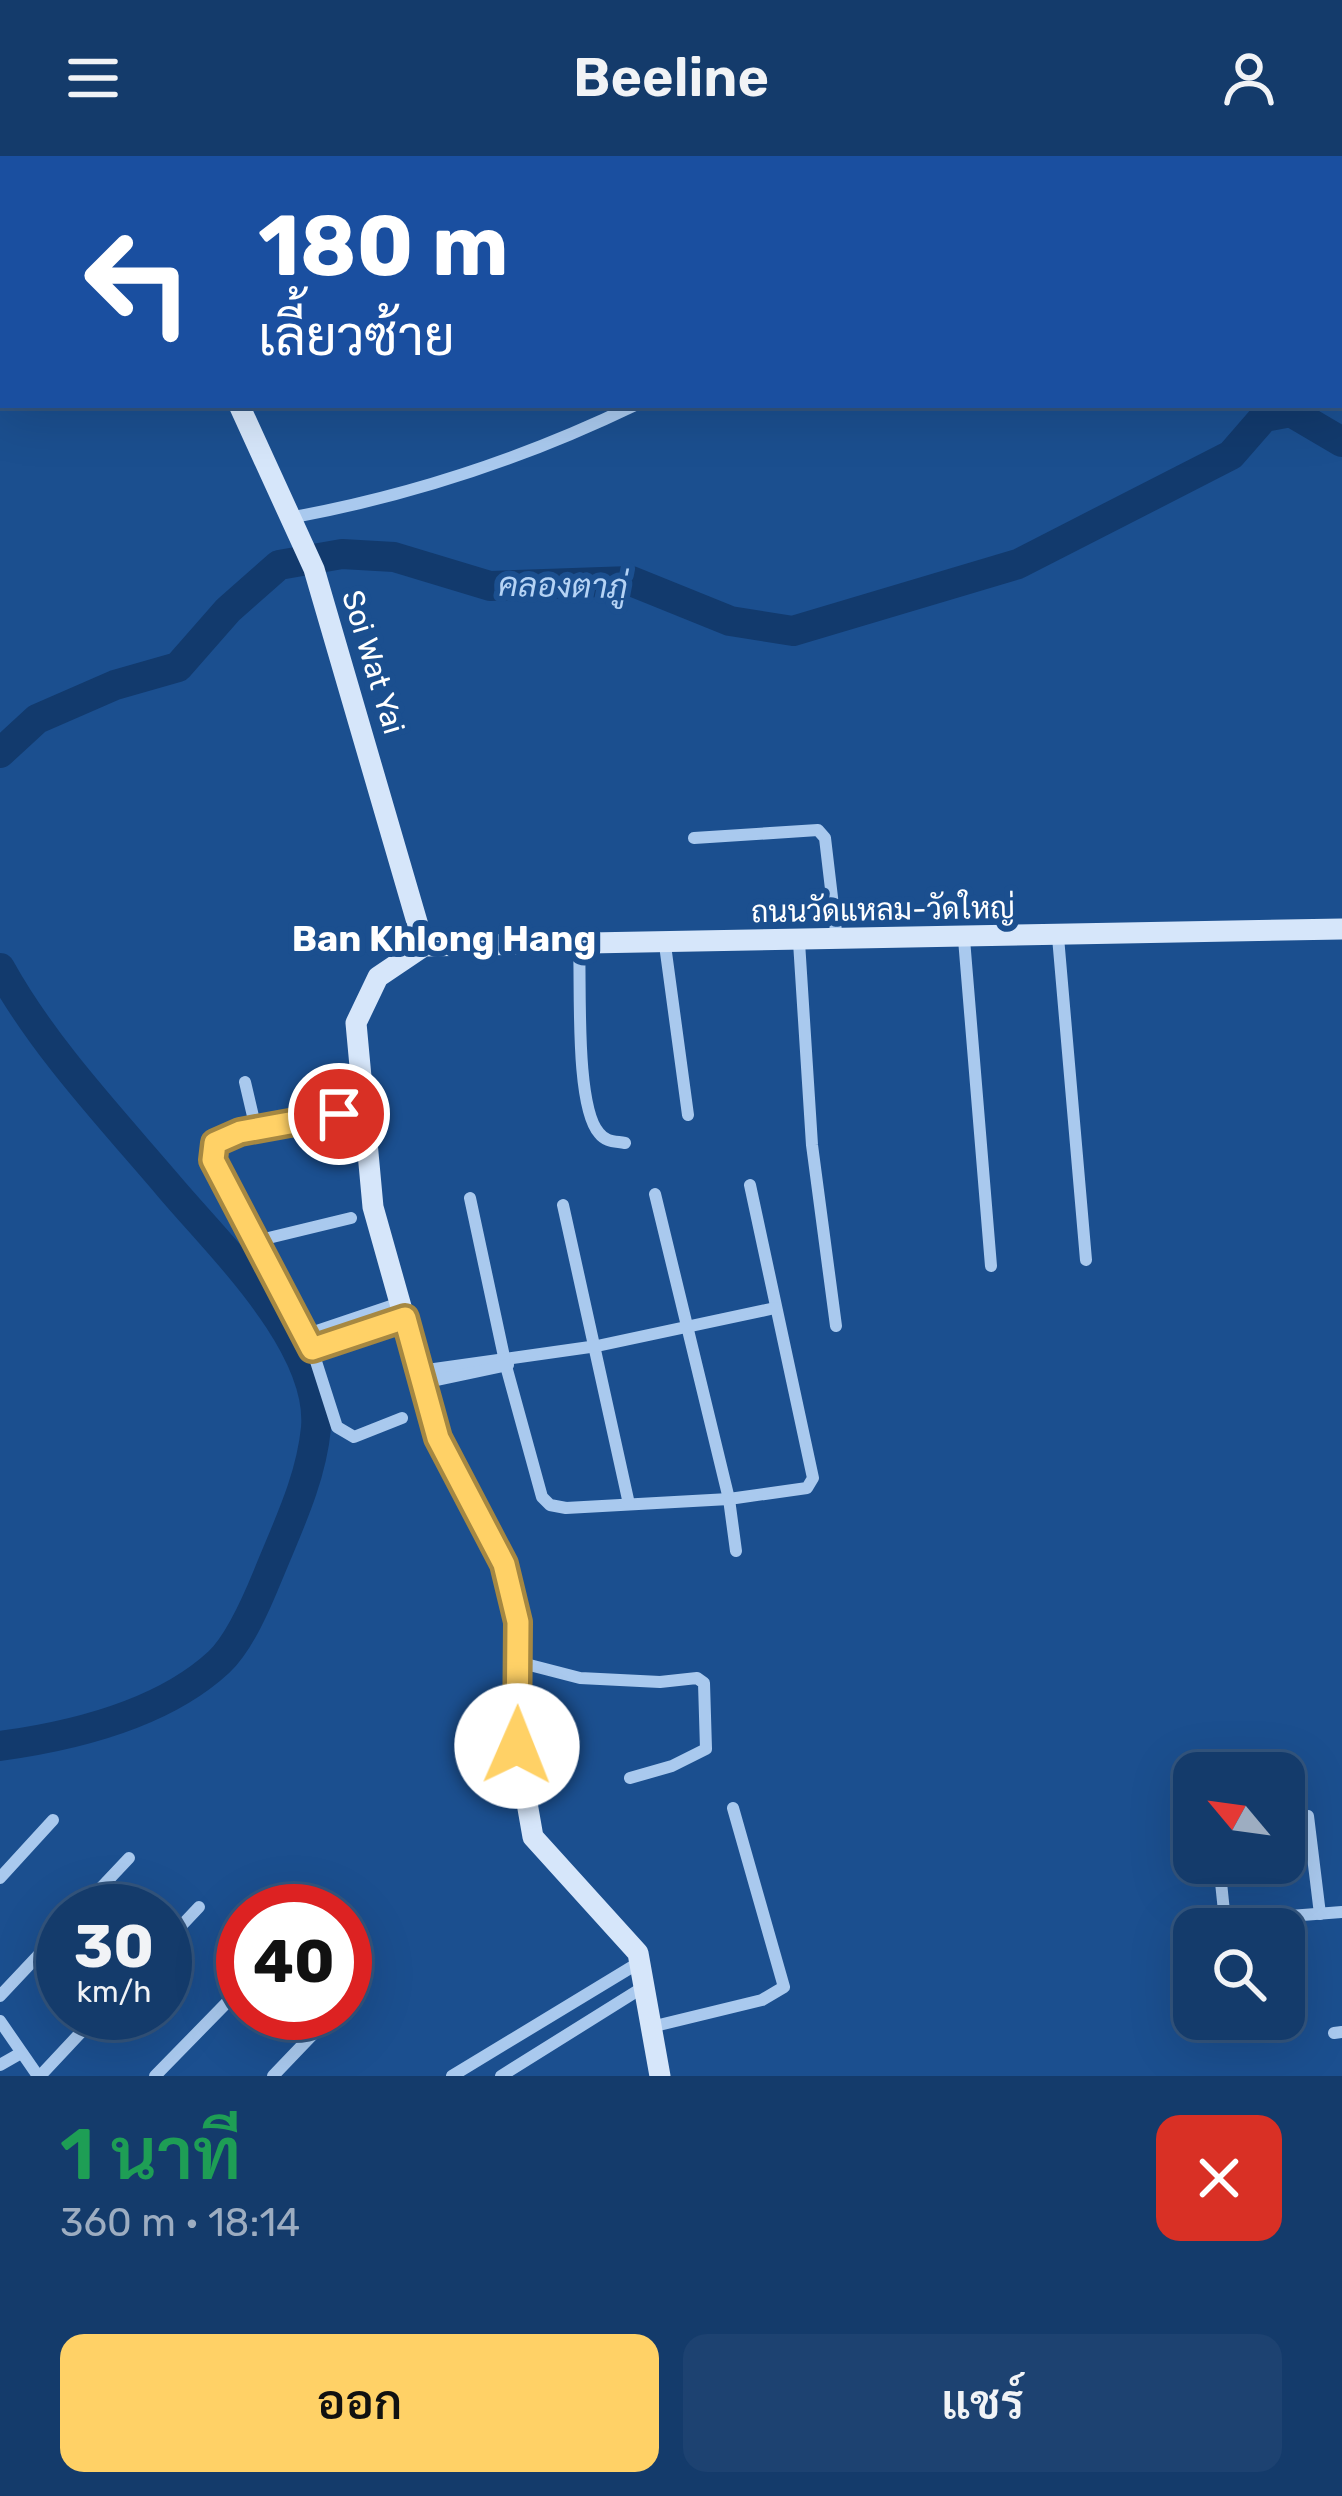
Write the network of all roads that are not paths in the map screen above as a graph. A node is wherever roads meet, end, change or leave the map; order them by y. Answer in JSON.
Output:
{"nodes":[{"id":1,"x":240,"y":408,"type":"edge"},
{"id":2,"x":629,"y":408,"type":"edge"},
{"id":3,"x":295,"y":517,"type":"junction"},
{"id":4,"x":694,"y":838,"type":"dead end"},
{"id":5,"x":1342,"y":929,"type":"edge"},
{"id":6,"x":1058,"y":937,"type":"junction"},
{"id":7,"x":964,"y":939,"type":"junction"},
{"id":8,"x":837,"y":941,"type":"junction"},
{"id":9,"x":800,"y":942,"type":"junction"},
{"id":10,"x":665,"y":945,"type":"junction"},
{"id":11,"x":424,"y":946,"type":"junction"},
{"id":12,"x":579,"y":946,"type":"junction"},
{"id":13,"x":245,"y":1082,"type":"dead end"},
{"id":14,"x":339,"y":1114,"type":"dead end"},
{"id":15,"x":688,"y":1115,"type":"dead end"},
{"id":16,"x":256,"y":1129,"type":"junction"},
{"id":17,"x":625,"y":1142,"type":"dead end"},
{"id":18,"x":750,"y":1185,"type":"dead end"},
{"id":19,"x":655,"y":1195,"type":"dead end"},
{"id":20,"x":470,"y":1198,"type":"dead end"},
{"id":21,"x":563,"y":1205,"type":"dead end"},
{"id":22,"x":351,"y":1218,"type":"dead end"},
{"id":23,"x":256,"y":1241,"type":"junction"},
{"id":24,"x":1086,"y":1261,"type":"dead end"},
{"id":25,"x":992,"y":1266,"type":"dead end"},
{"id":26,"x":775,"y":1308,"type":"junction"},
{"id":27,"x":403,"y":1311,"type":"junction"},
{"id":28,"x":689,"y":1326,"type":"junction"},
{"id":29,"x":836,"y":1326,"type":"dead end"},
{"id":30,"x":305,"y":1335,"type":"junction"},
{"id":31,"x":597,"y":1346,"type":"junction"},
{"id":32,"x":312,"y":1349,"type":"junction"},
{"id":33,"x":505,"y":1362,"type":"junction"},
{"id":34,"x":422,"y":1377,"type":"junction"},
{"id":35,"x":402,"y":1418,"type":"dead end"},
{"id":36,"x":729,"y":1499,"type":"junction"},
{"id":37,"x":629,"y":1504,"type":"junction"},
{"id":38,"x":736,"y":1551,"type":"dead end"},
{"id":39,"x":518,"y":1662,"type":"junction"},
{"id":40,"x":630,"y":1778,"type":"dead end"},
{"id":41,"x":733,"y":1808,"type":"dead end"},
{"id":42,"x":1308,"y":1816,"type":"dead end"},
{"id":43,"x":53,"y":1820,"type":"dead end"},
{"id":44,"x":129,"y":1858,"type":"dead end"},
{"id":45,"x":0,"y":1878,"type":"edge"},
{"id":46,"x":105,"y":1884,"type":"edge"},
{"id":47,"x":1222,"y":1884,"type":"edge"},
{"id":48,"x":199,"y":1907,"type":"dead end"},
{"id":49,"x":1342,"y":1912,"type":"edge"},
{"id":50,"x":192,"y":1914,"type":"edge"},
{"id":51,"x":1320,"y":1914,"type":"junction"},
{"id":52,"x":36,"y":1958,"type":"edge"},
{"id":53,"x":640,"y":1962,"type":"junction"},
{"id":54,"x":646,"y":1985,"type":"junction"},
{"id":55,"x":0,"y":1996,"type":"edge"},
{"id":56,"x":216,"y":2014,"type":"edge"},
{"id":57,"x":0,"y":2021,"type":"edge"},
{"id":58,"x":655,"y":2026,"type":"junction"},
{"id":59,"x":73,"y":2040,"type":"edge"},
{"id":60,"x":308,"y":2040,"type":"edge"},
{"id":61,"x":22,"y":2053,"type":"junction"},
{"id":62,"x":0,"y":2066,"type":"edge"},
{"id":63,"x":39,"y":2076,"type":"edge"},
{"id":64,"x":155,"y":2076,"type":"edge"},
{"id":65,"x":272,"y":2076,"type":"edge"},
{"id":66,"x":452,"y":2076,"type":"edge"},
{"id":67,"x":501,"y":2076,"type":"edge"},
{"id":68,"x":660,"y":2076,"type":"edge"}],
"edges":[{"from":1,"to":3,"type":"street","name":"Soi Wat Yai"},
{"from":2,"to":3,"type":"street"},
{"from":3,"to":11,"type":"street","name":"Soi Wat Yai"},
{"from":4,"to":8,"type":"street"},
{"from":5,"to":6,"type":"street","name":"ถนนวัดแหลม-วัดใหญ่"},
{"from":6,"to":7,"type":"street","name":"ถนนวัดแหลม-วัดใหญ่"},
{"from":6,"to":24,"type":"street"},
{"from":7,"to":8,"type":"street","name":"ถนนวัดแหลม-วัดใหญ่"},
{"from":7,"to":25,"type":"street"},
{"from":8,"to":9,"type":"street","name":"ถนนวัดแหลม-วัดใหญ่"},
{"from":9,"to":10,"type":"street","name":"ถนนวัดแหลม-วัดใหญ่"},
{"from":9,"to":29,"type":"street"},
{"from":10,"to":12,"type":"street","name":"ถนนวัดแหลม-วัดใหญ่"},
{"from":10,"to":15,"type":"street"},
{"from":11,"to":12,"type":"street","name":"ถนนวัดแหลม-วัดใหญ่"},
{"from":11,"to":27,"type":"street"},
{"from":12,"to":17,"type":"street"},
{"from":13,"to":16,"type":"street"},
{"from":14,"to":16,"type":"street"},
{"from":16,"to":23,"type":"street"},
{"from":18,"to":26,"type":"street"},
{"from":19,"to":28,"type":"street"},
{"from":20,"to":33,"type":"street"},
{"from":21,"to":31,"type":"street"},
{"from":22,"to":23,"type":"street"},
{"from":23,"to":30,"type":"street"},
{"from":26,"to":28,"type":"street"},
{"from":26,"to":36,"type":"street"},
{"from":27,"to":30,"type":"street"},
{"from":27,"to":32,"type":"street"},
{"from":27,"to":34,"type":"street"},
{"from":28,"to":31,"type":"street"},
{"from":28,"to":36,"type":"street"},
{"from":30,"to":32,"type":"street"},
{"from":31,"to":33,"type":"street"},
{"from":31,"to":37,"type":"street"},
{"from":32,"to":35,"type":"street"},
{"from":33,"to":34,"type":"street"},
{"from":33,"to":37,"type":"street"},
{"from":34,"to":39,"type":"street"},
{"from":36,"to":37,"type":"street"},
{"from":36,"to":38,"type":"street"},
{"from":39,"to":40,"type":"street"},
{"from":39,"to":53,"type":"street"},
{"from":41,"to":58,"type":"street"},
{"from":42,"to":51,"type":"street"},
{"from":43,"to":45,"type":"street"},
{"from":44,"to":46,"type":"street"},
{"from":47,"to":51,"type":"street"},
{"from":48,"to":50,"type":"street"},
{"from":49,"to":51,"type":"street"},
{"from":52,"to":55,"type":"street"},
{"from":53,"to":54,"type":"street"},
{"from":53,"to":66,"type":"street"},
{"from":54,"to":58,"type":"street"},
{"from":54,"to":67,"type":"street"},
{"from":56,"to":64,"type":"street"},
{"from":57,"to":61,"type":"street"},
{"from":58,"to":68,"type":"street"},
{"from":59,"to":63,"type":"street"},
{"from":60,"to":65,"type":"street"},
{"from":61,"to":62,"type":"street"},
{"from":61,"to":63,"type":"street"}]}
